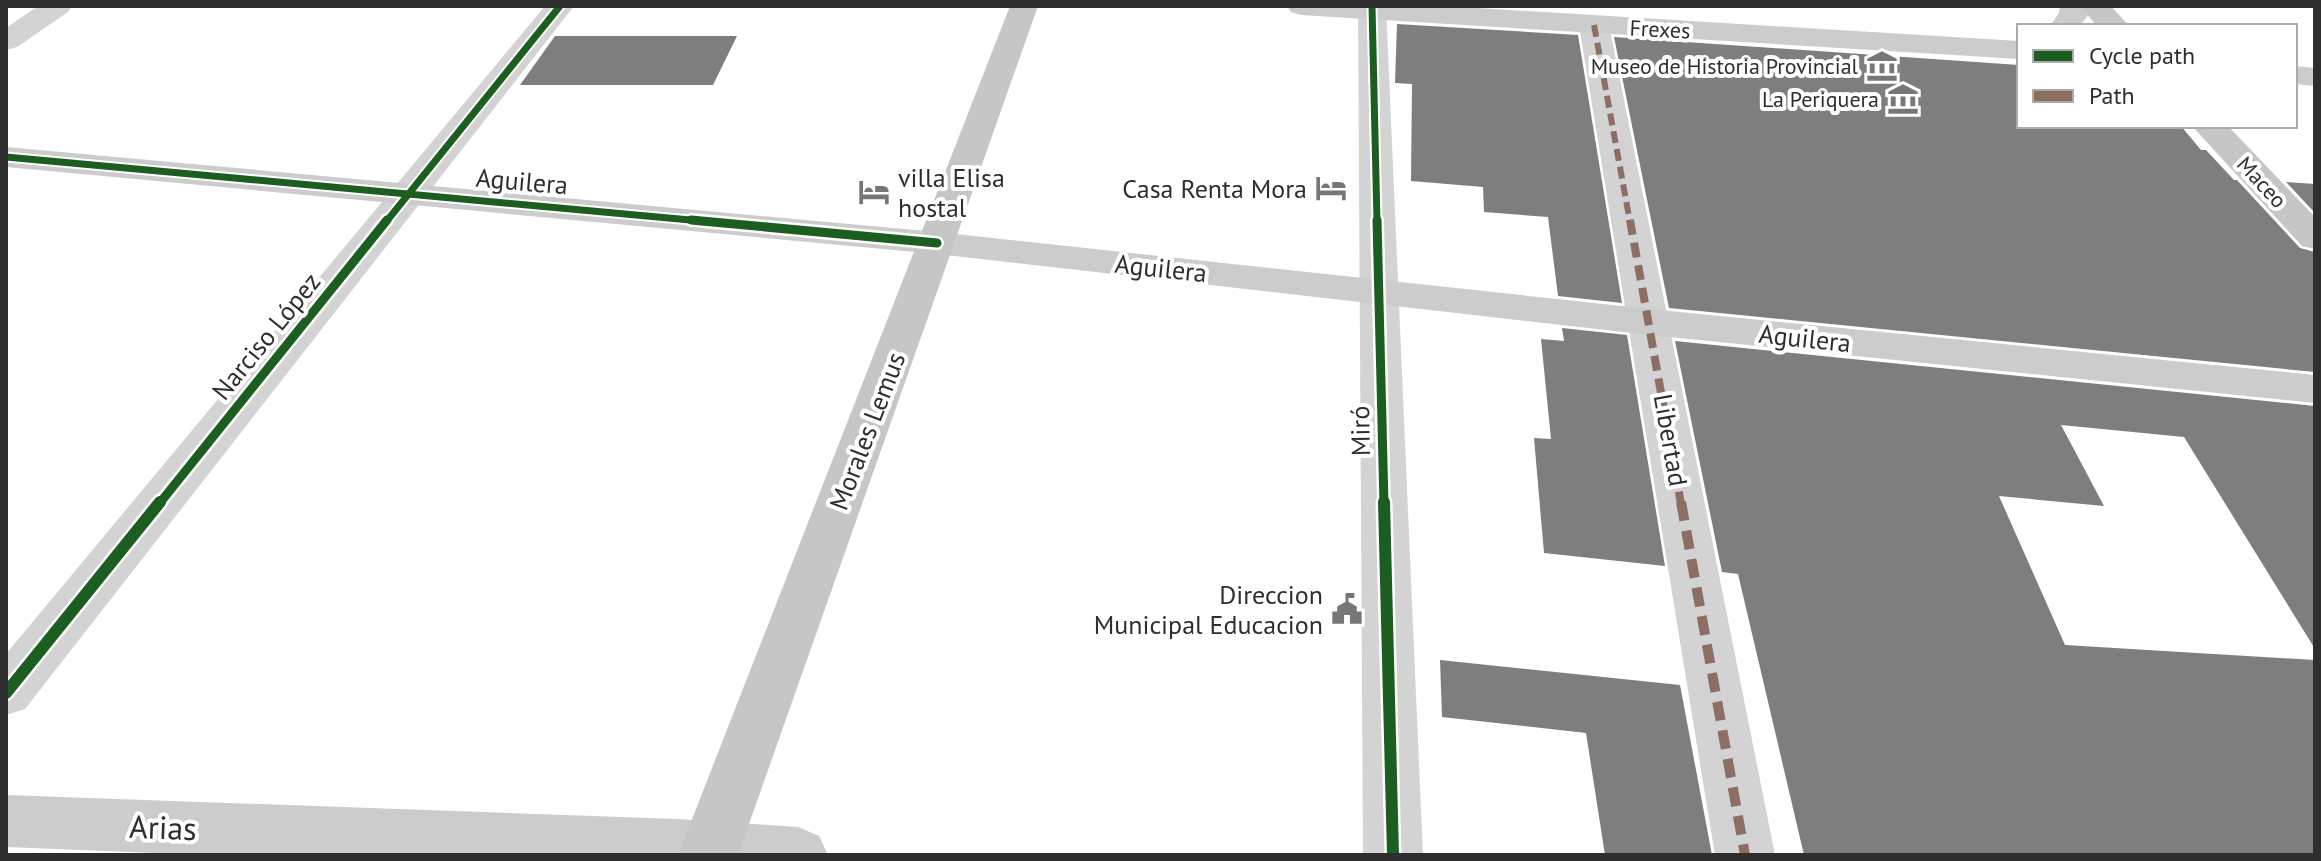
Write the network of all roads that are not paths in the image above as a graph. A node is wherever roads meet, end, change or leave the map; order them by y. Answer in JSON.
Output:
{"nodes":[{"id":1,"x":58,"y":6,"type":"edge"},
{"id":2,"x":560,"y":6,"type":"edge"},
{"id":3,"x":1024,"y":6,"type":"edge"},
{"id":4,"x":1301,"y":6,"type":"edge"},
{"id":5,"x":1635,"y":6,"type":"edge"},
{"id":6,"x":2074,"y":6,"type":"edge"},
{"id":7,"x":2094,"y":6,"type":"edge"},
{"id":8,"x":1372,"y":9,"type":"edge"},
{"id":9,"x":2066,"y":24,"type":"edge"},
{"id":10,"x":2112,"y":24,"type":"edge"},
{"id":11,"x":1594,"y":25,"type":"junction"},
{"id":12,"x":1707,"y":32,"type":"junction"},
{"id":13,"x":6,"y":41,"type":"edge"},
{"id":14,"x":2011,"y":48,"type":"edge"},
{"id":15,"x":2211,"y":128,"type":"edge"},
{"id":16,"x":6,"y":157,"type":"edge"},
{"id":17,"x":409,"y":193,"type":"junction"},
{"id":18,"x":2315,"y":238,"type":"edge"},
{"id":19,"x":937,"y":243,"type":"junction"},
{"id":20,"x":1378,"y":292,"type":"junction"},
{"id":21,"x":1650,"y":322,"type":"junction"},
{"id":22,"x":2315,"y":389,"type":"edge"},
{"id":23,"x":6,"y":693,"type":"edge"},
{"id":24,"x":6,"y":821,"type":"edge"},
{"id":25,"x":709,"y":851,"type":"edge"},
{"id":26,"x":798,"y":855,"type":"edge"},
{"id":27,"x":1393,"y":855,"type":"edge"},
{"id":28,"x":1745,"y":855,"type":"edge"}],
"edges":[{"from":1,"to":13,"type":"street"},
{"from":2,"to":17,"type":"street","name":"Narciso López"},
{"from":3,"to":19,"type":"main road","name":"Morales Lemus"},
{"from":4,"to":8,"type":"main road","name":"Frexes"},
{"from":5,"to":12,"type":"main road"},
{"from":6,"to":9,"type":"main road"},
{"from":7,"to":10,"type":"main road"},
{"from":8,"to":11,"type":"main road","name":"Frexes"},
{"from":8,"to":20,"type":"street","name":"Miró"},
{"from":11,"to":12,"type":"main road","name":"Frexes"},
{"from":11,"to":21,"type":"street","name":"Libertad"},
{"from":12,"to":14,"type":"main road","name":"Frexes"},
{"from":15,"to":18,"type":"main road","name":"Maceo"},
{"from":16,"to":17,"type":"main road","name":"Aguilera"},
{"from":17,"to":19,"type":"main road","name":"Aguilera"},
{"from":17,"to":23,"type":"street","name":"Narciso López"},
{"from":19,"to":20,"type":"main road","name":"Aguilera"},
{"from":19,"to":25,"type":"main road","name":"Morales Lemus"},
{"from":20,"to":21,"type":"main road","name":"Aguilera"},
{"from":20,"to":27,"type":"street","name":"Miró"},
{"from":21,"to":22,"type":"main road","name":"Aguilera"},
{"from":21,"to":28,"type":"street","name":"Libertad"},
{"from":24,"to":25,"type":"main road","name":"Arias"},
{"from":25,"to":26,"type":"main road","name":"Arias"}]}
